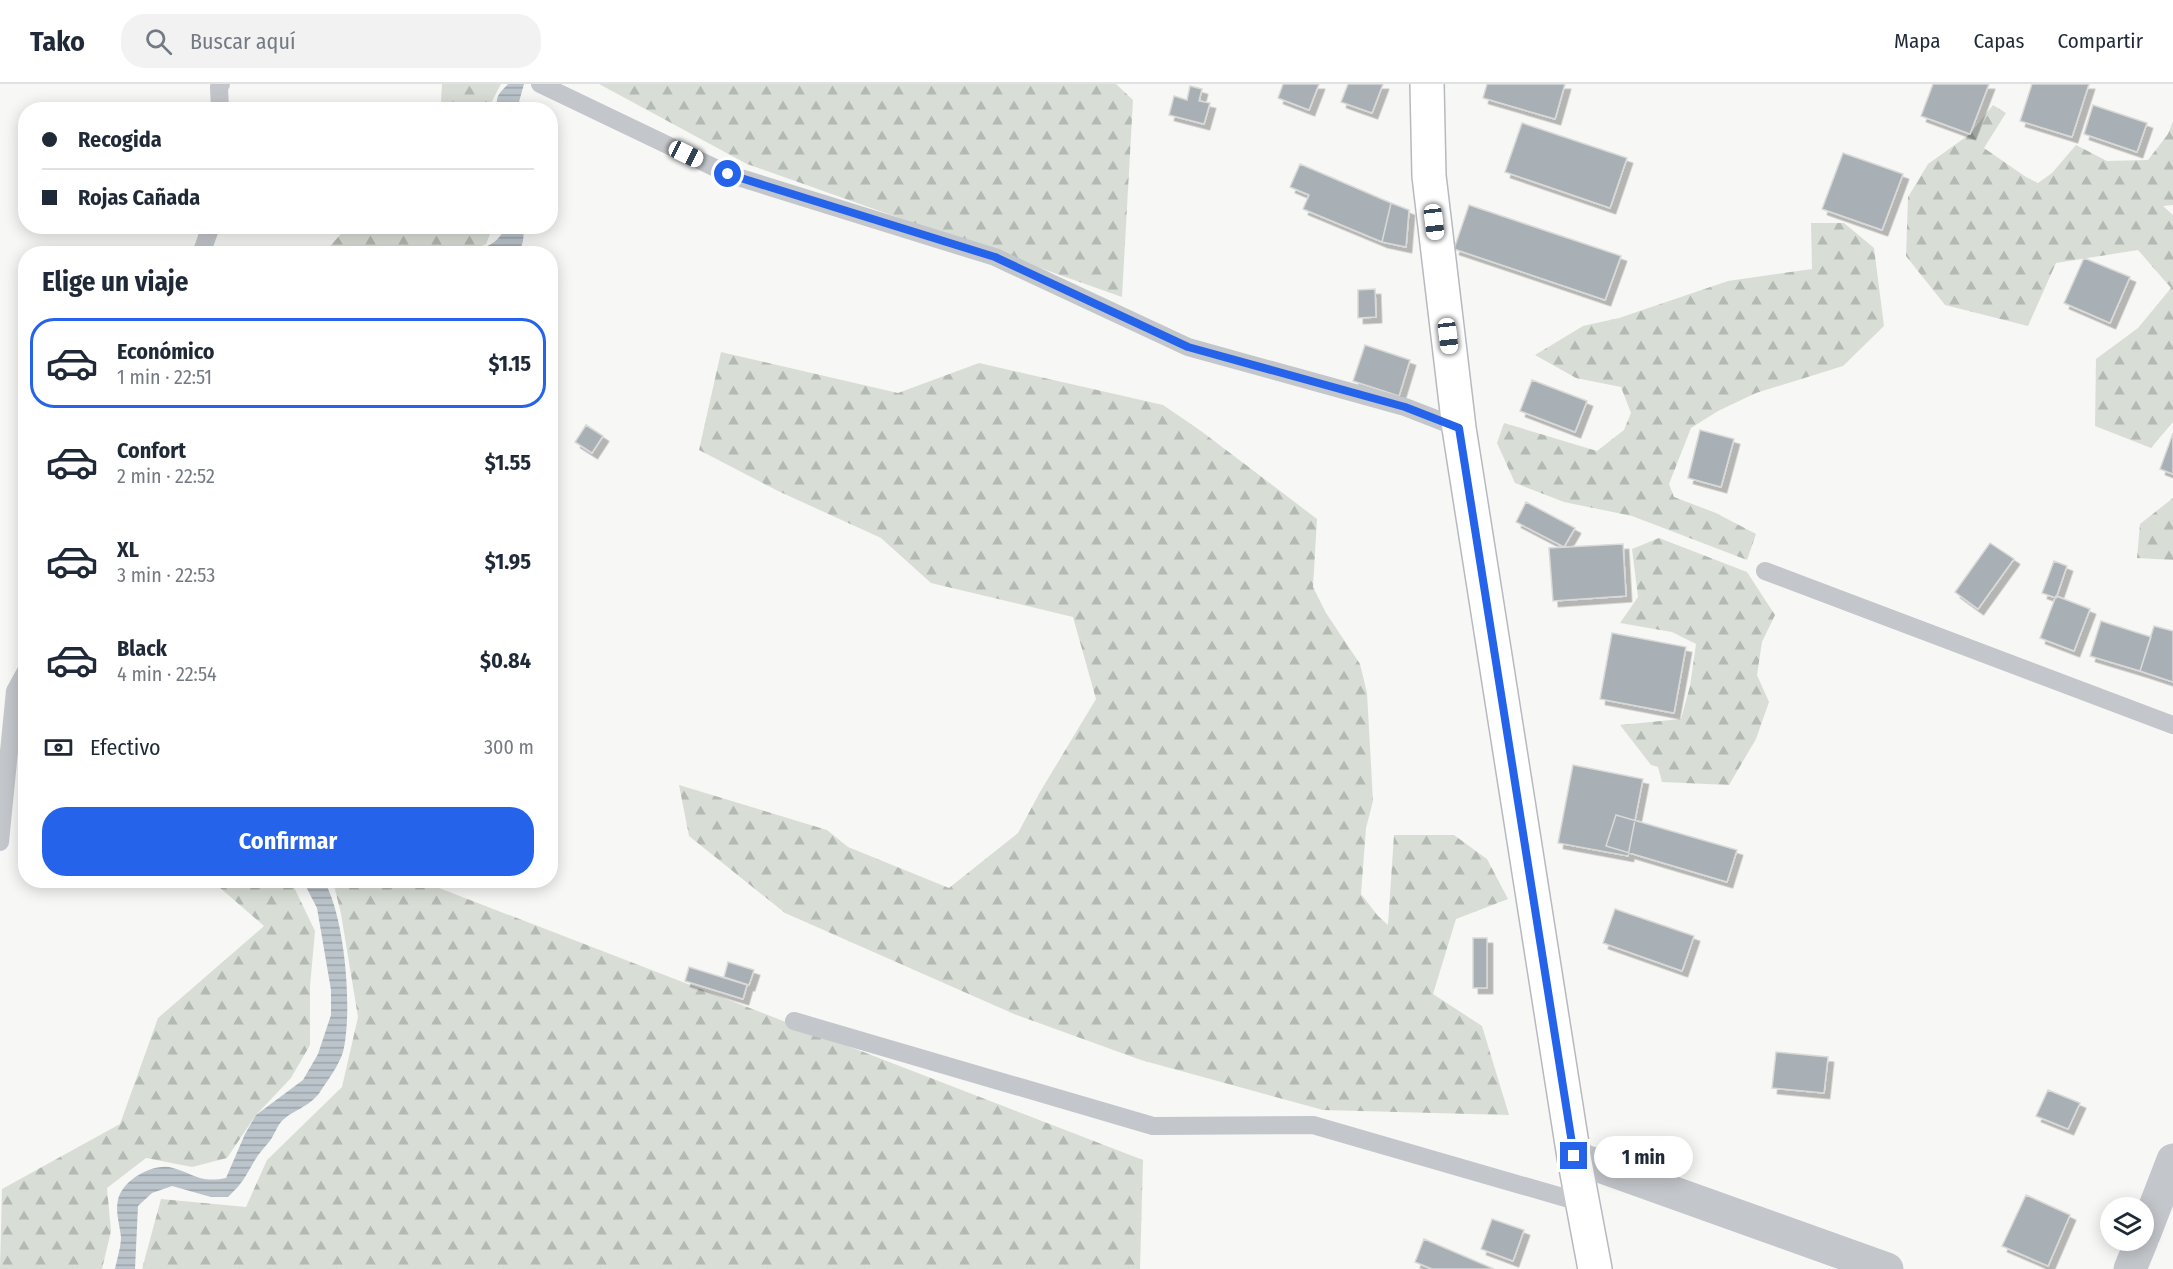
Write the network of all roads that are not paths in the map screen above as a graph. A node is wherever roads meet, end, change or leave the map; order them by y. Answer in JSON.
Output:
{"nodes":[{"id":1,"x":221,"y":84,"type":"edge"},
{"id":2,"x":540,"y":84,"type":"edge"},
{"id":3,"x":1427,"y":84,"type":"edge"},
{"id":4,"x":220,"y":102,"type":"edge"},
{"id":5,"x":1459,"y":428,"type":"junction"},
{"id":6,"x":1764,"y":571,"type":"dead end"},
{"id":7,"x":18,"y":686,"type":"edge"},
{"id":8,"x":2173,"y":725,"type":"edge"},
{"id":9,"x":0,"y":842,"type":"edge"},
{"id":10,"x":794,"y":1021,"type":"dead end"},
{"id":11,"x":1574,"y":1156,"type":"junction"},
{"id":12,"x":2173,"y":1160,"type":"edge"},
{"id":13,"x":1583,"y":1203,"type":"junction"},
{"id":14,"x":2154,"y":1209,"type":"edge"},
{"id":15,"x":2137,"y":1251,"type":"edge"},
{"id":16,"x":1595,"y":1269,"type":"edge"},
{"id":17,"x":1887,"y":1269,"type":"edge"},
{"id":18,"x":2130,"y":1269,"type":"edge"}],
"edges":[{"from":1,"to":4,"type":"lane"},
{"from":2,"to":5,"type":"lane"},
{"from":3,"to":5,"type":"main road"},
{"from":5,"to":11,"type":"main road"},
{"from":6,"to":8,"type":"lane"},
{"from":7,"to":9,"type":"lane"},
{"from":10,"to":13,"type":"lane"},
{"from":11,"to":13,"type":"main road"},
{"from":11,"to":17,"type":"street"},
{"from":12,"to":14,"type":"street"},
{"from":13,"to":16,"type":"main road"},
{"from":15,"to":18,"type":"street"}]}
